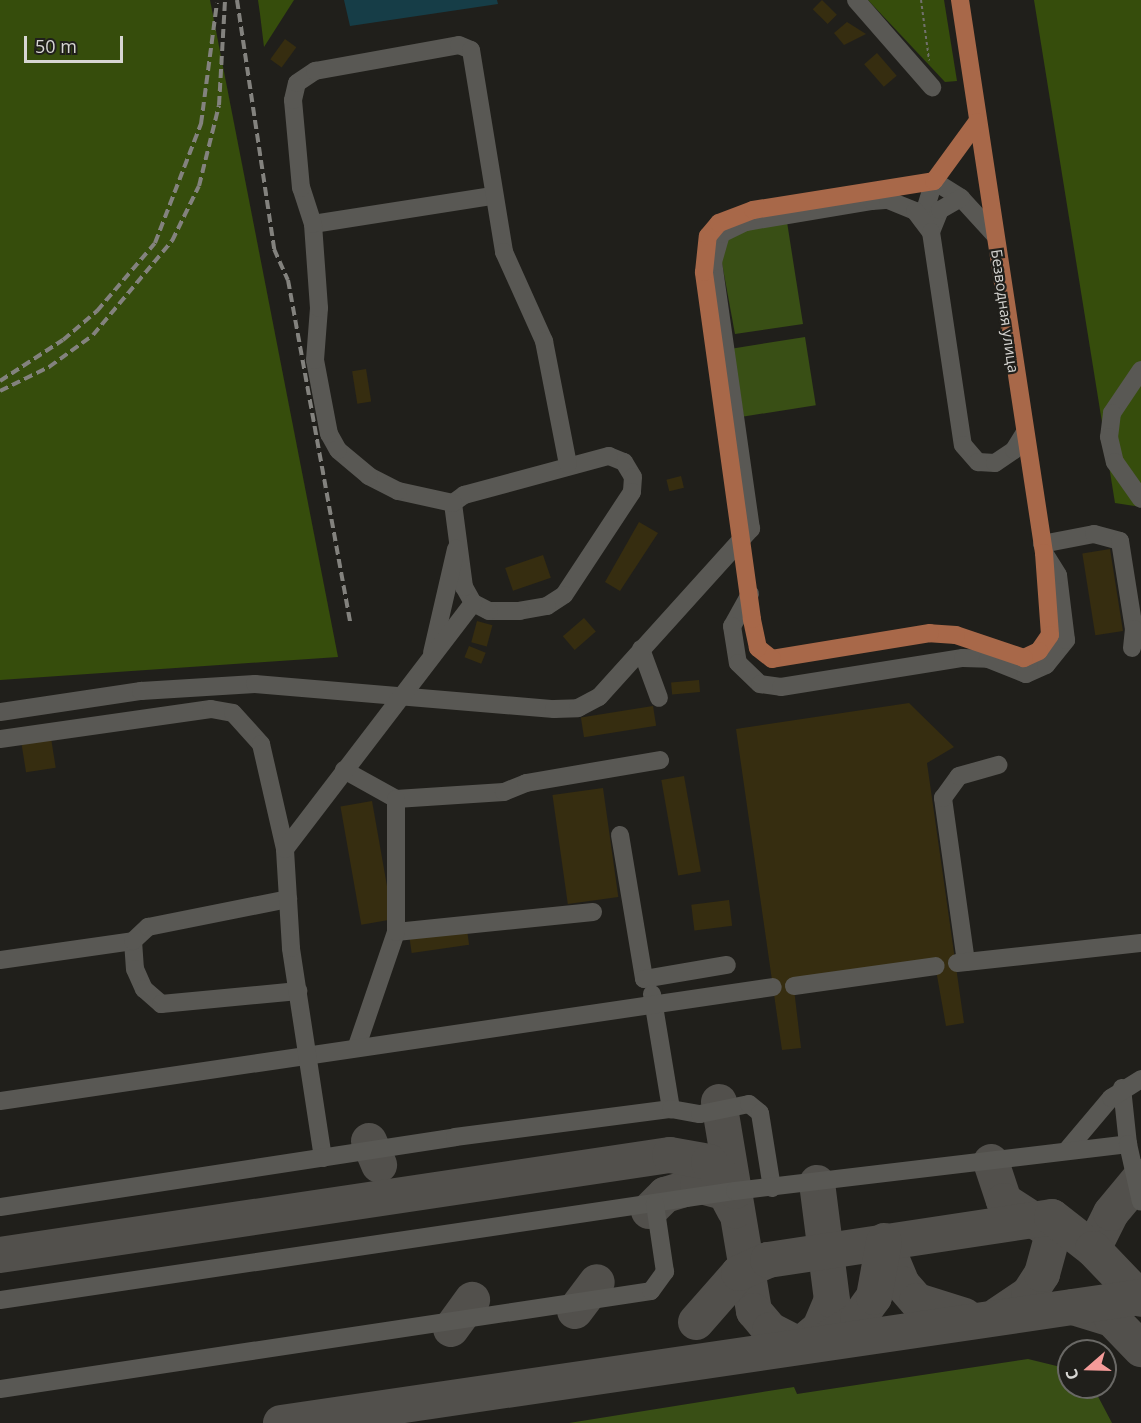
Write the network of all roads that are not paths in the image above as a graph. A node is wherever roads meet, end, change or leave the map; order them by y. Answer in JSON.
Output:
{"nodes":[{"id":1,"x":856,"y":0,"type":"edge"},
{"id":2,"x":960,"y":0,"type":"edge"},
{"id":3,"x":932,"y":87,"type":"road end"},
{"id":4,"x":977,"y":122,"type":"junction"},
{"id":5,"x":934,"y":181,"type":"junction"},
{"id":6,"x":491,"y":196,"type":"junction"},
{"id":7,"x":961,"y":198,"type":"junction"},
{"id":8,"x":314,"y":224,"type":"junction"},
{"id":9,"x":926,"y":226,"type":"junction"},
{"id":10,"x":994,"y":234,"type":"junction"},
{"id":11,"x":1141,"y":370,"type":"edge"},
{"id":12,"x":1023,"y":434,"type":"junction"},
{"id":13,"x":568,"y":464,"type":"junction"},
{"id":14,"x":1141,"y":499,"type":"edge"},
{"id":15,"x":453,"y":503,"type":"junction"},
{"id":16,"x":744,"y":541,"type":"junction"},
{"id":17,"x":458,"y":544,"type":"junction"},
{"id":18,"x":1043,"y":548,"type":"junction"},
{"id":19,"x":716,"y":573,"type":"junction"},
{"id":20,"x":749,"y":588,"type":"junction"},
{"id":21,"x":473,"y":603,"type":"junction"},
{"id":22,"x":1132,"y":648,"type":"dead end"},
{"id":23,"x":641,"y":650,"type":"junction"},
{"id":24,"x":431,"y":658,"type":"junction"},
{"id":25,"x":658,"y":698,"type":"dead end"},
{"id":26,"x":401,"y":699,"type":"junction"},
{"id":27,"x":0,"y":712,"type":"edge"},
{"id":28,"x":0,"y":739,"type":"edge"},
{"id":29,"x":660,"y":760,"type":"dead end"},
{"id":30,"x":998,"y":765,"type":"dead end"},
{"id":31,"x":344,"y":770,"type":"junction"},
{"id":32,"x":396,"y":799,"type":"junction"},
{"id":33,"x":620,"y":835,"type":"dead end"},
{"id":34,"x":285,"y":849,"type":"junction"},
{"id":35,"x":288,"y":898,"type":"junction"},
{"id":36,"x":592,"y":912,"type":"dead end"},
{"id":37,"x":396,"y":932,"type":"junction"},
{"id":38,"x":133,"y":941,"type":"junction"},
{"id":39,"x":1141,"y":943,"type":"edge"},
{"id":40,"x":0,"y":960,"type":"edge"},
{"id":41,"x":727,"y":965,"type":"dead end"},
{"id":42,"x":936,"y":966,"type":"dead end"},
{"id":43,"x":644,"y":979,"type":"junction"},
{"id":44,"x":794,"y":986,"type":"dead end"},
{"id":45,"x":773,"y":987,"type":"dead end"},
{"id":46,"x":298,"y":991,"type":"junction"},
{"id":47,"x":656,"y":1003,"type":"junction"},
{"id":48,"x":357,"y":1046,"type":"junction"},
{"id":49,"x":307,"y":1054,"type":"junction"},
{"id":50,"x":1141,"y":1079,"type":"edge"},
{"id":51,"x":1122,"y":1088,"type":"junction"},
{"id":52,"x":0,"y":1101,"type":"edge"},
{"id":53,"x":671,"y":1109,"type":"junction"},
{"id":54,"x":1128,"y":1144,"type":"junction"},
{"id":55,"x":1067,"y":1150,"type":"junction"},
{"id":56,"x":323,"y":1158,"type":"junction"},
{"id":57,"x":772,"y":1188,"type":"junction"},
{"id":58,"x":1141,"y":1202,"type":"edge"},
{"id":59,"x":655,"y":1204,"type":"junction"},
{"id":60,"x":0,"y":1207,"type":"edge"},
{"id":61,"x":0,"y":1300,"type":"edge"},
{"id":62,"x":0,"y":1389,"type":"edge"}],
"edges":[{"from":1,"to":3,"type":"street"},
{"from":2,"to":4,"type":"main road","name":"Безводная улица"},
{"from":4,"to":5,"type":"main road"},
{"from":4,"to":10,"type":"main road","name":"Безводная улица"},
{"from":5,"to":7,"type":"street"},
{"from":5,"to":9,"type":"street"},
{"from":5,"to":16,"type":"main road"},
{"from":6,"to":8,"type":"street"},
{"from":6,"to":8,"type":"street"},
{"from":6,"to":13,"type":"street"},
{"from":7,"to":9,"type":"street"},
{"from":7,"to":10,"type":"street"},
{"from":8,"to":15,"type":"street"},
{"from":9,"to":12,"type":"street"},
{"from":9,"to":16,"type":"street"},
{"from":10,"to":12,"type":"main road","name":"Безводная улица"},
{"from":11,"to":14,"type":"street"},
{"from":12,"to":18,"type":"main road","name":"Безводная улица"},
{"from":13,"to":15,"type":"street"},
{"from":13,"to":21,"type":"street"},
{"from":15,"to":17,"type":"street"},
{"from":16,"to":19,"type":"street"},
{"from":16,"to":20,"type":"main road"},
{"from":17,"to":21,"type":"street"},
{"from":17,"to":24,"type":"street"},
{"from":18,"to":20,"type":"main road","name":"Безводная улица"},
{"from":18,"to":20,"type":"street"},
{"from":18,"to":22,"type":"street"},
{"from":19,"to":20,"type":"street"},
{"from":19,"to":23,"type":"street"},
{"from":21,"to":24,"type":"street"},
{"from":23,"to":25,"type":"street"},
{"from":23,"to":26,"type":"street"},
{"from":24,"to":26,"type":"street"},
{"from":26,"to":27,"type":"street"},
{"from":26,"to":31,"type":"street"},
{"from":28,"to":34,"type":"street"},
{"from":29,"to":32,"type":"street"},
{"from":30,"to":39,"type":"street"},
{"from":31,"to":32,"type":"street"},
{"from":31,"to":34,"type":"street"},
{"from":32,"to":37,"type":"street"},
{"from":33,"to":43,"type":"street"},
{"from":34,"to":35,"type":"street"},
{"from":35,"to":38,"type":"street"},
{"from":35,"to":46,"type":"street"},
{"from":36,"to":37,"type":"street"},
{"from":37,"to":48,"type":"street"},
{"from":38,"to":40,"type":"street"},
{"from":38,"to":46,"type":"street"},
{"from":41,"to":43,"type":"street"},
{"from":42,"to":44,"type":"street"},
{"from":43,"to":47,"type":"street"},
{"from":45,"to":47,"type":"street"},
{"from":46,"to":49,"type":"street"},
{"from":47,"to":48,"type":"street"},
{"from":47,"to":53,"type":"street"},
{"from":48,"to":49,"type":"street"},
{"from":49,"to":52,"type":"street"},
{"from":49,"to":56,"type":"street"},
{"from":50,"to":51,"type":"street"},
{"from":51,"to":54,"type":"street"},
{"from":51,"to":55,"type":"street"},
{"from":53,"to":56,"type":"street"},
{"from":53,"to":57,"type":"street"},
{"from":54,"to":55,"type":"street"},
{"from":54,"to":58,"type":"street"},
{"from":55,"to":57,"type":"street"},
{"from":56,"to":60,"type":"street"},
{"from":57,"to":59,"type":"street"},
{"from":59,"to":61,"type":"street"},
{"from":59,"to":62,"type":"street"}]}
